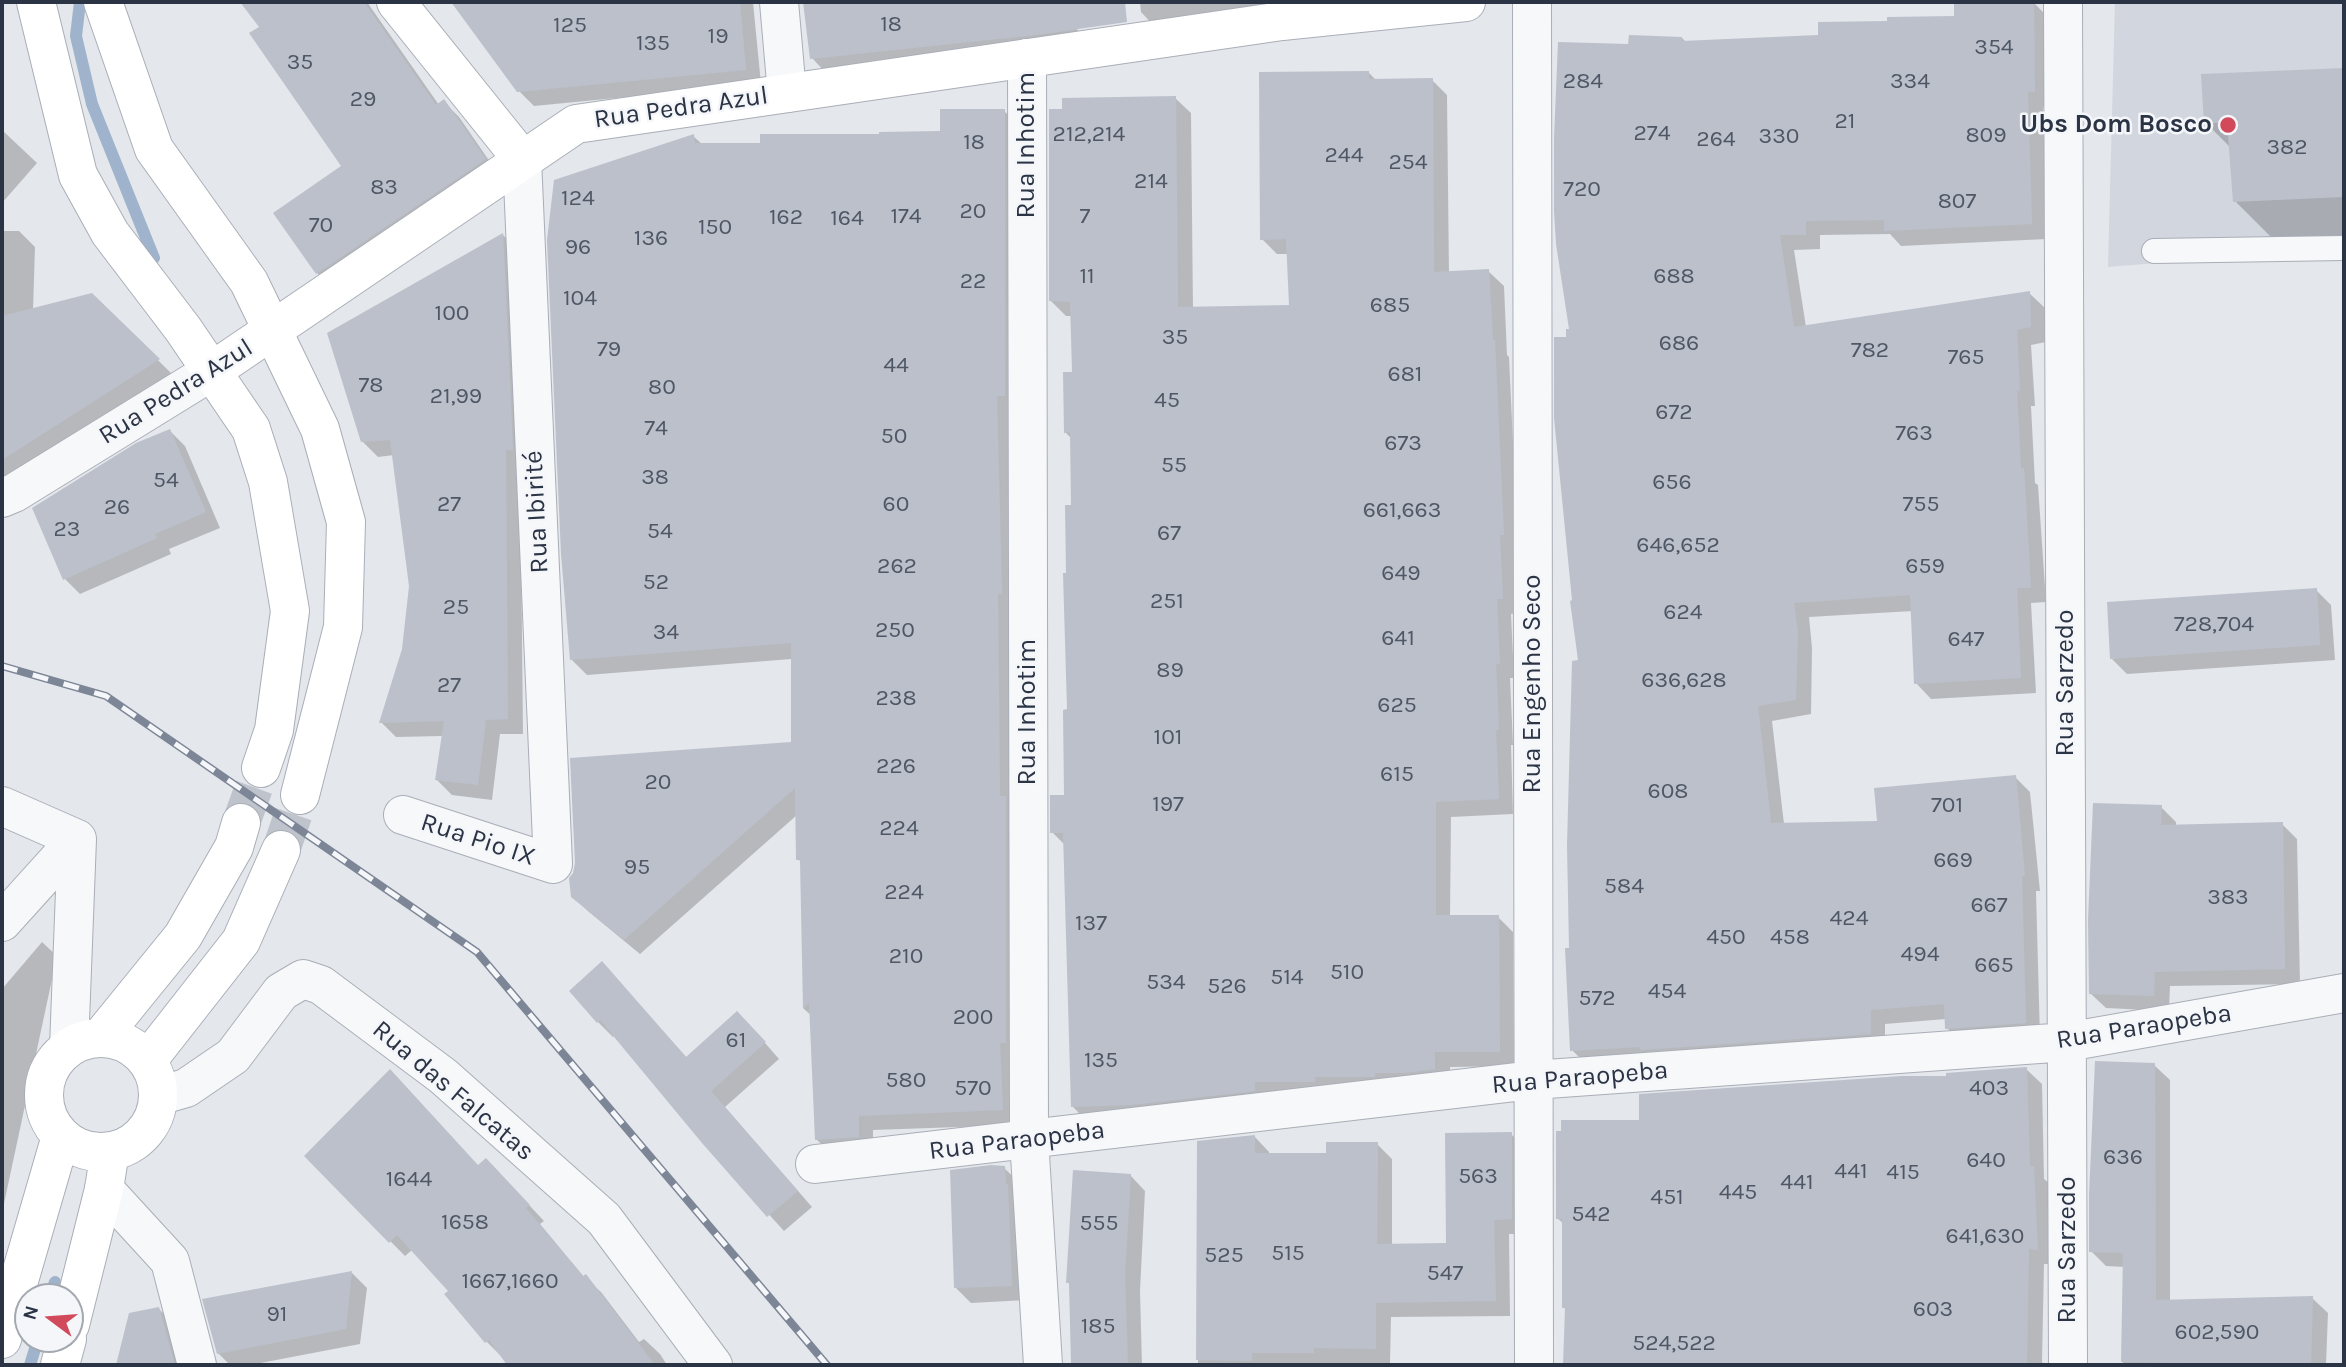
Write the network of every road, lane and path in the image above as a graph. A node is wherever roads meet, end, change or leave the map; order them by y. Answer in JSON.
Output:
{"nodes":[{"id":1,"x":36,"y":2,"type":"edge"},
{"id":2,"x":103,"y":2,"type":"edge"},
{"id":3,"x":396,"y":2,"type":"edge"},
{"id":4,"x":779,"y":2,"type":"edge"},
{"id":5,"x":1466,"y":2,"type":"edge"},
{"id":6,"x":1532,"y":2,"type":"edge"},
{"id":7,"x":2063,"y":2,"type":"edge"},
{"id":8,"x":1027,"y":58,"type":"junction"},
{"id":9,"x":787,"y":93,"type":"junction"},
{"id":10,"x":522,"y":159,"type":"junction"},
{"id":11,"x":2344,"y":248,"type":"edge"},
{"id":12,"x":2154,"y":251,"type":"dead end"},
{"id":13,"x":273,"y":330,"type":"junction"},
{"id":14,"x":212,"y":371,"type":"junction"},
{"id":15,"x":2,"y":498,"type":"edge"},
{"id":16,"x":261,"y":768,"type":"tunnel mouth"},
{"id":17,"x":300,"y":796,"type":"tunnel mouth"},
{"id":18,"x":2,"y":806,"type":"edge"},
{"id":19,"x":403,"y":815,"type":"dead end"},
{"id":20,"x":241,"y":823,"type":"tunnel mouth"},
{"id":21,"x":77,"y":839,"type":"junction"},
{"id":22,"x":281,"y":850,"type":"tunnel mouth"},
{"id":23,"x":553,"y":864,"type":"joint"},
{"id":24,"x":2,"y":922,"type":"edge"},
{"id":25,"x":2344,"y":993,"type":"edge"},
{"id":26,"x":85,"y":1042,"type":"junction"},
{"id":27,"x":2067,"y":1042,"type":"junction"},
{"id":28,"x":152,"y":1079,"type":"junction"},
{"id":29,"x":1534,"y":1080,"type":"junction"},
{"id":30,"x":61,"y":1136,"type":"junction"},
{"id":31,"x":1029,"y":1139,"type":"junction"},
{"id":32,"x":110,"y":1151,"type":"junction"},
{"id":33,"x":815,"y":1164,"type":"dead end"},
{"id":34,"x":104,"y":1189,"type":"junction"},
{"id":35,"x":80,"y":1283,"type":"edge"},
{"id":36,"x":2,"y":1339,"type":"edge"},
{"id":37,"x":197,"y":1365,"type":"edge"},
{"id":38,"x":713,"y":1365,"type":"edge"},
{"id":39,"x":1043,"y":1365,"type":"edge"},
{"id":40,"x":1534,"y":1365,"type":"edge"},
{"id":41,"x":2068,"y":1365,"type":"edge"}],
"edges":[{"from":1,"to":14,"type":"street"},
{"from":2,"to":13,"type":"street"},
{"from":3,"to":10,"type":"street"},
{"from":4,"to":9,"type":"street"},
{"from":5,"to":8,"type":"street","name":"Rua Pedra Azul"},
{"from":6,"to":29,"type":"street","name":"Rua Engenho Seco"},
{"from":7,"to":27,"type":"street","name":"Rua Sarzedo"},
{"from":8,"to":9,"type":"street","name":"Rua Pedra Azul"},
{"from":8,"to":31,"type":"street","name":"Rua Inhotim"},
{"from":9,"to":10,"type":"street","name":"Rua Pedra Azul"},
{"from":10,"to":13,"type":"street","name":"Rua Pedra Azul"},
{"from":10,"to":23,"type":"street","name":"Rua Ibirité"},
{"from":11,"to":12,"type":"lane"},
{"from":13,"to":14,"type":"street","name":"Rua Pedra Azul"},
{"from":13,"to":17,"type":"street"},
{"from":14,"to":15,"type":"street","name":"Rua Pedra Azul"},
{"from":14,"to":16,"type":"street"},
{"from":18,"to":21,"type":"street"},
{"from":19,"to":23,"type":"street","name":"Rua Pio IX"},
{"from":20,"to":26,"type":"street"},
{"from":21,"to":24,"type":"street"},
{"from":21,"to":26,"type":"street"},
{"from":22,"to":28,"type":"street"},
{"from":25,"to":27,"type":"street","name":"Rua Paraopeba"},
{"from":26,"to":28,"type":"street"},
{"from":26,"to":30,"type":"street"},
{"from":27,"to":29,"type":"street","name":"Rua Paraopeba"},
{"from":27,"to":41,"type":"street","name":"Rua Sarzedo"},
{"from":28,"to":32,"type":"street"},
{"from":28,"to":38,"type":"street","name":"Rua das Falcatas"},
{"from":29,"to":31,"type":"street","name":"Rua Paraopeba"},
{"from":29,"to":40,"type":"street","name":"Rua Engenho Seco"},
{"from":30,"to":32,"type":"street"},
{"from":30,"to":36,"type":"street"},
{"from":31,"to":33,"type":"street","name":"Rua Paraopeba"},
{"from":31,"to":39,"type":"street","name":"Rua Inhotim"},
{"from":32,"to":34,"type":"street"},
{"from":34,"to":35,"type":"street"},
{"from":34,"to":37,"type":"street"}]}
